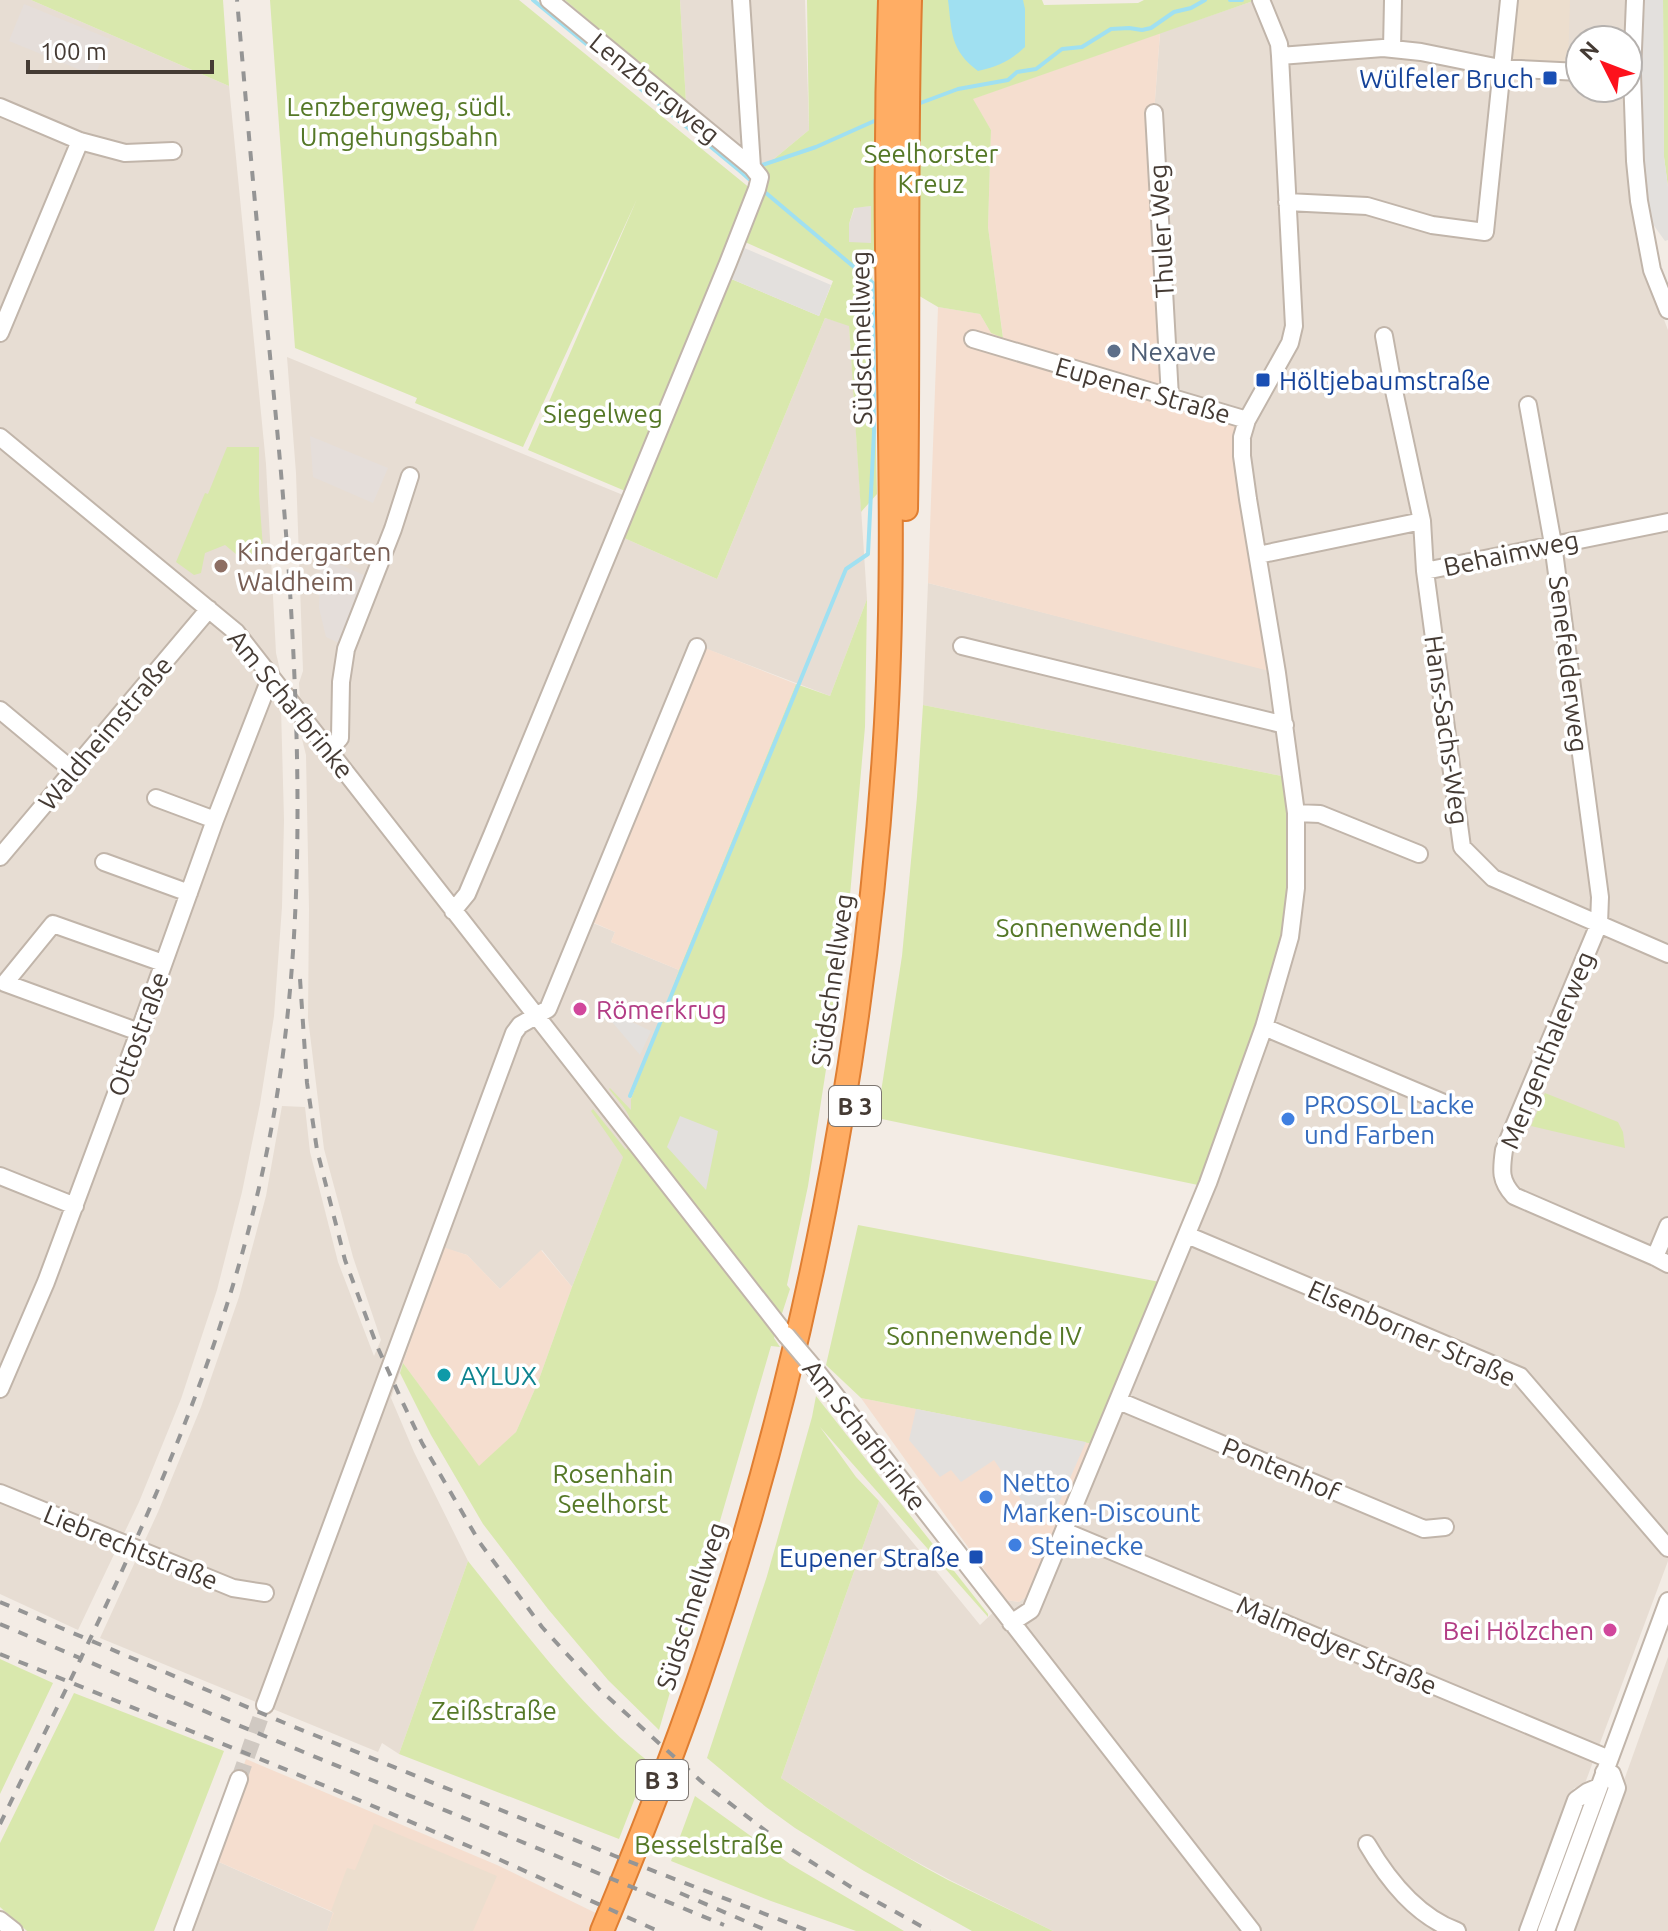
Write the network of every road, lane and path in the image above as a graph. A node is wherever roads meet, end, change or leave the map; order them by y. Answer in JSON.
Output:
{"nodes":[{"id":1,"x":549,"y":0,"type":"edge"},
{"id":2,"x":741,"y":0,"type":"edge"},
{"id":3,"x":890,"y":0,"type":"edge"},
{"id":4,"x":910,"y":0,"type":"edge"},
{"id":5,"x":1261,"y":0,"type":"edge"},
{"id":6,"x":1393,"y":0,"type":"edge"},
{"id":7,"x":1509,"y":0,"type":"edge"},
{"id":8,"x":1635,"y":0,"type":"edge"},
{"id":9,"x":1633,"y":24,"type":"edge"},
{"id":10,"x":1392,"y":49,"type":"junction"},
{"id":11,"x":1280,"y":56,"type":"junction"},
{"id":12,"x":1500,"y":68,"type":"junction"},
{"id":13,"x":1564,"y":71,"type":"edge"},
{"id":14,"x":898,"y":80,"type":"junction"},
{"id":15,"x":1632,"y":104,"type":"edge"},
{"id":16,"x":0,"y":107,"type":"edge"},
{"id":17,"x":1154,"y":113,"type":"dead end"},
{"id":18,"x":80,"y":141,"type":"junction"},
{"id":19,"x":173,"y":151,"type":"dead end"},
{"id":20,"x":756,"y":172,"type":"junction"},
{"id":21,"x":1287,"y":202,"type":"junction"},
{"id":22,"x":896,"y":247,"type":"junction"},
{"id":23,"x":1668,"y":310,"type":"edge"},
{"id":24,"x":0,"y":333,"type":"edge"},
{"id":25,"x":1384,"y":336,"type":"dead end"},
{"id":26,"x":973,"y":339,"type":"dead end"},
{"id":27,"x":1170,"y":397,"type":"junction"},
{"id":28,"x":1528,"y":405,"type":"dead end"},
{"id":29,"x":1247,"y":420,"type":"junction"},
{"id":30,"x":0,"y":437,"type":"edge"},
{"id":31,"x":410,"y":476,"type":"dead end"},
{"id":32,"x":1422,"y":521,"type":"junction"},
{"id":33,"x":1668,"y":522,"type":"edge"},
{"id":34,"x":1553,"y":544,"type":"junction"},
{"id":35,"x":1258,"y":555,"type":"junction"},
{"id":36,"x":1425,"y":571,"type":"junction"},
{"id":37,"x":209,"y":609,"type":"junction"},
{"id":38,"x":962,"y":646,"type":"dead end"},
{"id":39,"x":697,"y":647,"type":"dead end"},
{"id":40,"x":271,"y":676,"type":"junction"},
{"id":41,"x":0,"y":710,"type":"edge"},
{"id":42,"x":1285,"y":725,"type":"junction"},
{"id":43,"x":329,"y":750,"type":"junction"},
{"id":44,"x":72,"y":770,"type":"junction"},
{"id":45,"x":156,"y":798,"type":"dead end"},
{"id":46,"x":1296,"y":813,"type":"junction"},
{"id":47,"x":215,"y":820,"type":"junction"},
{"id":48,"x":1419,"y":854,"type":"dead end"},
{"id":49,"x":0,"y":857,"type":"edge"},
{"id":50,"x":104,"y":862,"type":"dead end"},
{"id":51,"x":189,"y":893,"type":"junction"},
{"id":52,"x":453,"y":911,"type":"junction"},
{"id":53,"x":1599,"y":924,"type":"junction"},
{"id":54,"x":1668,"y":954,"type":"edge"},
{"id":55,"x":163,"y":963,"type":"junction"},
{"id":56,"x":535,"y":1016,"type":"junction"},
{"id":57,"x":1264,"y":1027,"type":"junction"},
{"id":58,"x":139,"y":1032,"type":"junction"},
{"id":59,"x":1444,"y":1103,"type":"dead end"},
{"id":60,"x":0,"y":1176,"type":"edge"},
{"id":61,"x":75,"y":1206,"type":"junction"},
{"id":62,"x":1668,"y":1226,"type":"edge"},
{"id":63,"x":1187,"y":1235,"type":"junction"},
{"id":64,"x":1662,"y":1260,"type":"edge"},
{"id":65,"x":0,"y":1389,"type":"edge"},
{"id":66,"x":1119,"y":1401,"type":"junction"},
{"id":67,"x":0,"y":1493,"type":"edge"},
{"id":68,"x":1445,"y":1527,"type":"dead end"},
{"id":69,"x":1064,"y":1531,"type":"junction"},
{"id":70,"x":1668,"y":1548,"type":"edge"},
{"id":71,"x":265,"y":1593,"type":"dead end"},
{"id":72,"x":1668,"y":1601,"type":"edge"},
{"id":73,"x":1011,"y":1623,"type":"junction"},
{"id":74,"x":265,"y":1705,"type":"tunnel mouth"},
{"id":75,"x":1604,"y":1773,"type":"junction"},
{"id":76,"x":239,"y":1779,"type":"tunnel mouth"},
{"id":77,"x":1367,"y":1844,"type":"dead end"},
{"id":78,"x":0,"y":1920,"type":"edge"},
{"id":79,"x":14,"y":1931,"type":"edge"},
{"id":80,"x":183,"y":1931,"type":"edge"},
{"id":81,"x":602,"y":1931,"type":"edge"},
{"id":82,"x":616,"y":1931,"type":"edge"},
{"id":83,"x":1252,"y":1931,"type":"edge"},
{"id":84,"x":1457,"y":1931,"type":"edge"},
{"id":85,"x":1528,"y":1931,"type":"edge"},
{"id":86,"x":1546,"y":1931,"type":"edge"},
{"id":87,"x":1565,"y":1931,"type":"edge"}],
"edges":[{"from":1,"to":20,"type":"street","name":"Lenzbergweg"},
{"from":2,"to":20,"type":"street"},
{"from":3,"to":14,"type":"highway","name":"Südschnellweg","number":"B 3"},
{"from":4,"to":14,"type":"highway","name":"Südschnellweg","number":"B 3"},
{"from":5,"to":11,"type":"street"},
{"from":6,"to":10,"type":"street"},
{"from":7,"to":12,"type":"street"},
{"from":8,"to":9,"type":"street"},
{"from":10,"to":11,"type":"street"},
{"from":10,"to":12,"type":"street"},
{"from":11,"to":21,"type":"street"},
{"from":12,"to":13,"type":"street"},
{"from":12,"to":21,"type":"street"},
{"from":14,"to":22,"type":"highway","name":"Südschnellweg","number":"B 3"},
{"from":15,"to":23,"type":"street"},
{"from":16,"to":18,"type":"street"},
{"from":17,"to":27,"type":"street","name":"Thuler Weg"},
{"from":18,"to":19,"type":"street"},
{"from":18,"to":24,"type":"street"},
{"from":20,"to":52,"type":"street"},
{"from":21,"to":29,"type":"street"},
{"from":22,"to":81,"type":"highway","name":"Südschnellweg","number":"B 3"},
{"from":22,"to":82,"type":"highway","name":"Südschnellweg","number":"B 3"},
{"from":25,"to":32,"type":"street"},
{"from":26,"to":27,"type":"street","name":"Eupener Straße"},
{"from":27,"to":29,"type":"street","name":"Eupener Straße"},
{"from":28,"to":34,"type":"street","name":"Senefelderweg"},
{"from":29,"to":35,"type":"street","name":"Eupener Straße"},
{"from":30,"to":37,"type":"street","name":"Am Schafbrinke"},
{"from":31,"to":43,"type":"street"},
{"from":32,"to":35,"type":"street","name":"Behaimweg"},
{"from":32,"to":36,"type":"street","name":"Behaimweg"},
{"from":33,"to":34,"type":"street","name":"Behaimweg"},
{"from":34,"to":36,"type":"street","name":"Behaimweg"},
{"from":34,"to":53,"type":"street","name":"Senefelderweg"},
{"from":35,"to":42,"type":"street","name":"Eupener Straße"},
{"from":36,"to":53,"type":"street","name":"Hans-Sachs-Weg"},
{"from":37,"to":40,"type":"street","name":"Am Schafbrinke"},
{"from":37,"to":44,"type":"street","name":"Waldheimstraße"},
{"from":38,"to":42,"type":"street"},
{"from":39,"to":56,"type":"street"},
{"from":40,"to":43,"type":"street","name":"Am Schafbrinke"},
{"from":40,"to":47,"type":"street","name":"Ottostraße"},
{"from":41,"to":44,"type":"street"},
{"from":42,"to":46,"type":"street","name":"Eupener Straße"},
{"from":43,"to":52,"type":"street","name":"Am Schafbrinke"},
{"from":44,"to":49,"type":"street","name":"Waldheimstraße"},
{"from":45,"to":47,"type":"street"},
{"from":46,"to":48,"type":"street","name":"Hans-Sachs-Weg"},
{"from":46,"to":57,"type":"street","name":"Eupener Straße"},
{"from":47,"to":51,"type":"street","name":"Ottostraße"},
{"from":50,"to":51,"type":"street"},
{"from":51,"to":55,"type":"street","name":"Ottostraße"},
{"from":52,"to":56,"type":"street","name":"Am Schafbrinke"},
{"from":53,"to":54,"type":"street","name":"Hans-Sachs-Weg"},
{"from":53,"to":64,"type":"street","name":"Mergenthalerweg"},
{"from":55,"to":58,"type":"street","name":"Ottostraße"},
{"from":55,"to":58,"type":"street"},
{"from":56,"to":73,"type":"street","name":"Am Schafbrinke","bridge":true},
{"from":56,"to":74,"type":"street"},
{"from":57,"to":59,"type":"street"},
{"from":57,"to":63,"type":"street","name":"Eupener Straße"},
{"from":58,"to":61,"type":"street","name":"Ottostraße"},
{"from":60,"to":61,"type":"street"},
{"from":61,"to":65,"type":"street","name":"Ottostraße"},
{"from":62,"to":64,"type":"street"},
{"from":63,"to":66,"type":"street","name":"Eupener Straße"},
{"from":63,"to":70,"type":"street","name":"Elsenborner Straße"},
{"from":66,"to":68,"type":"street","name":"Pontenhof"},
{"from":66,"to":69,"type":"street","name":"Eupener Straße"},
{"from":67,"to":71,"type":"street","name":"Liebrechtstraße"},
{"from":69,"to":73,"type":"street","name":"Eupener Straße"},
{"from":69,"to":75,"type":"street","name":"Malmedyer Straße"},
{"from":72,"to":75,"type":"street"},
{"from":73,"to":83,"type":"street","name":"Am Schafbrinke"},
{"from":75,"to":85,"type":"street"},
{"from":75,"to":86,"type":"street"},
{"from":75,"to":87,"type":"street"},
{"from":76,"to":80,"type":"street"},
{"from":77,"to":84,"type":"street"},
{"from":78,"to":79,"type":"street"}]}
